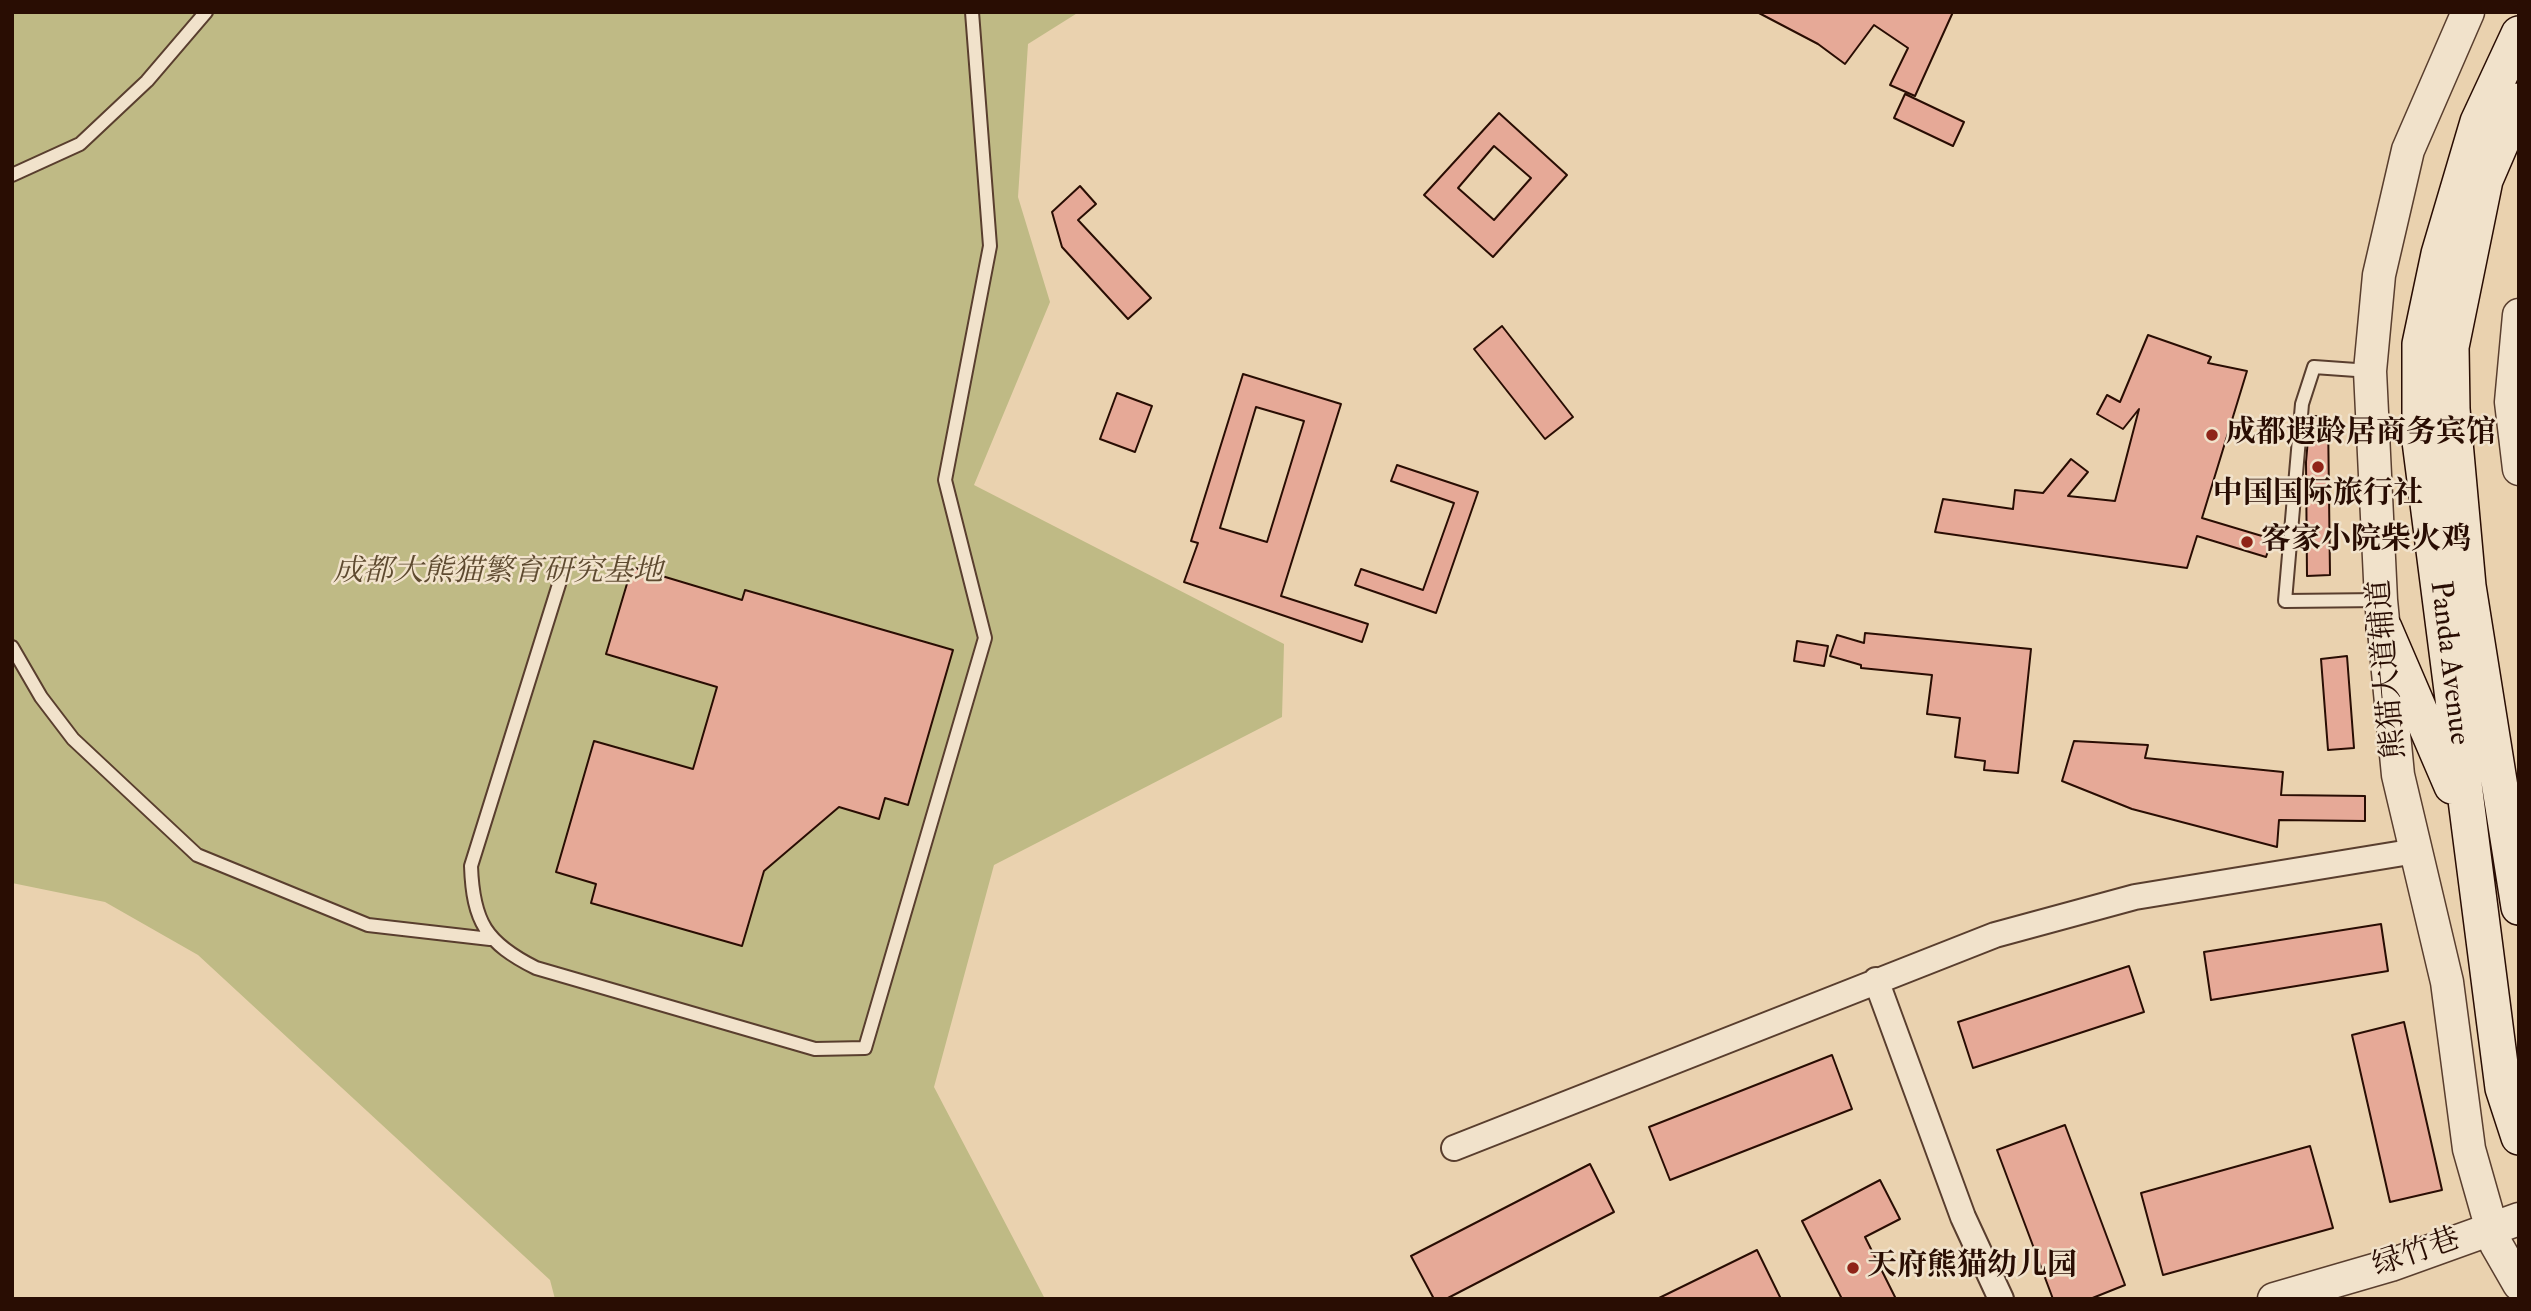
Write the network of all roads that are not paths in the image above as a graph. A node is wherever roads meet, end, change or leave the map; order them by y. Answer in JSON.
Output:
{"nodes":[{"id":1,"x":206,"y":12,"type":"edge"},
{"id":2,"x":972,"y":12,"type":"edge"},
{"id":3,"x":2468,"y":12,"type":"edge"},
{"id":4,"x":2519,"y":34,"type":"edge"},
{"id":5,"x":2519,"y":101,"type":"edge"},
{"id":6,"x":12,"y":176,"type":"edge"},
{"id":7,"x":2519,"y":316,"type":"edge"},
{"id":8,"x":2370,"y":371,"type":"junction"},
{"id":9,"x":2519,"y":469,"type":"edge"},
{"id":10,"x":559,"y":582,"type":"dead end"},
{"id":11,"x":2383,"y":614,"type":"junction"},
{"id":12,"x":12,"y":647,"type":"edge"},
{"id":13,"x":2469,"y":825,"type":"junction"},
{"id":14,"x":2416,"y":851,"type":"junction"},
{"id":15,"x":2519,"y":907,"type":"edge"},
{"id":16,"x":491,"y":939,"type":"junction"},
{"id":17,"x":1876,"y":980,"type":"junction"},
{"id":18,"x":2519,"y":1137,"type":"edge"},
{"id":19,"x":1454,"y":1148,"type":"dead end"},
{"id":20,"x":2505,"y":1224,"type":"edge"},
{"id":21,"x":2519,"y":1284,"type":"edge"},
{"id":22,"x":2001,"y":1299,"type":"edge"},
{"id":23,"x":2274,"y":1299,"type":"edge"}],
"edges":[{"from":1,"to":6,"type":"lane"},
{"from":2,"to":16,"type":"lane"},
{"from":3,"to":8,"type":"street","name":"熊猫大道辅道"},
{"from":4,"to":13,"type":"main road","name":"Panda Avenue"},
{"from":5,"to":15,"type":"main road","name":"Panda Avenue"},
{"from":7,"to":9,"type":"street"},
{"from":8,"to":11,"type":"street","name":"熊猫大道辅道"},
{"from":8,"to":11,"type":"lane"},
{"from":10,"to":16,"type":"lane"},
{"from":11,"to":13,"type":"main road"},
{"from":11,"to":14,"type":"street","name":"熊猫大道辅道"},
{"from":12,"to":16,"type":"lane"},
{"from":13,"to":18,"type":"main road","name":"Panda Avenue"},
{"from":14,"to":17,"type":"street"},
{"from":14,"to":20,"type":"street","name":"熊猫大道辅道"},
{"from":17,"to":19,"type":"street"},
{"from":17,"to":22,"type":"street"},
{"from":20,"to":21,"type":"street","name":"熊猫大道辅道"},
{"from":20,"to":23,"type":"street","name":"绿竹巷"}]}
